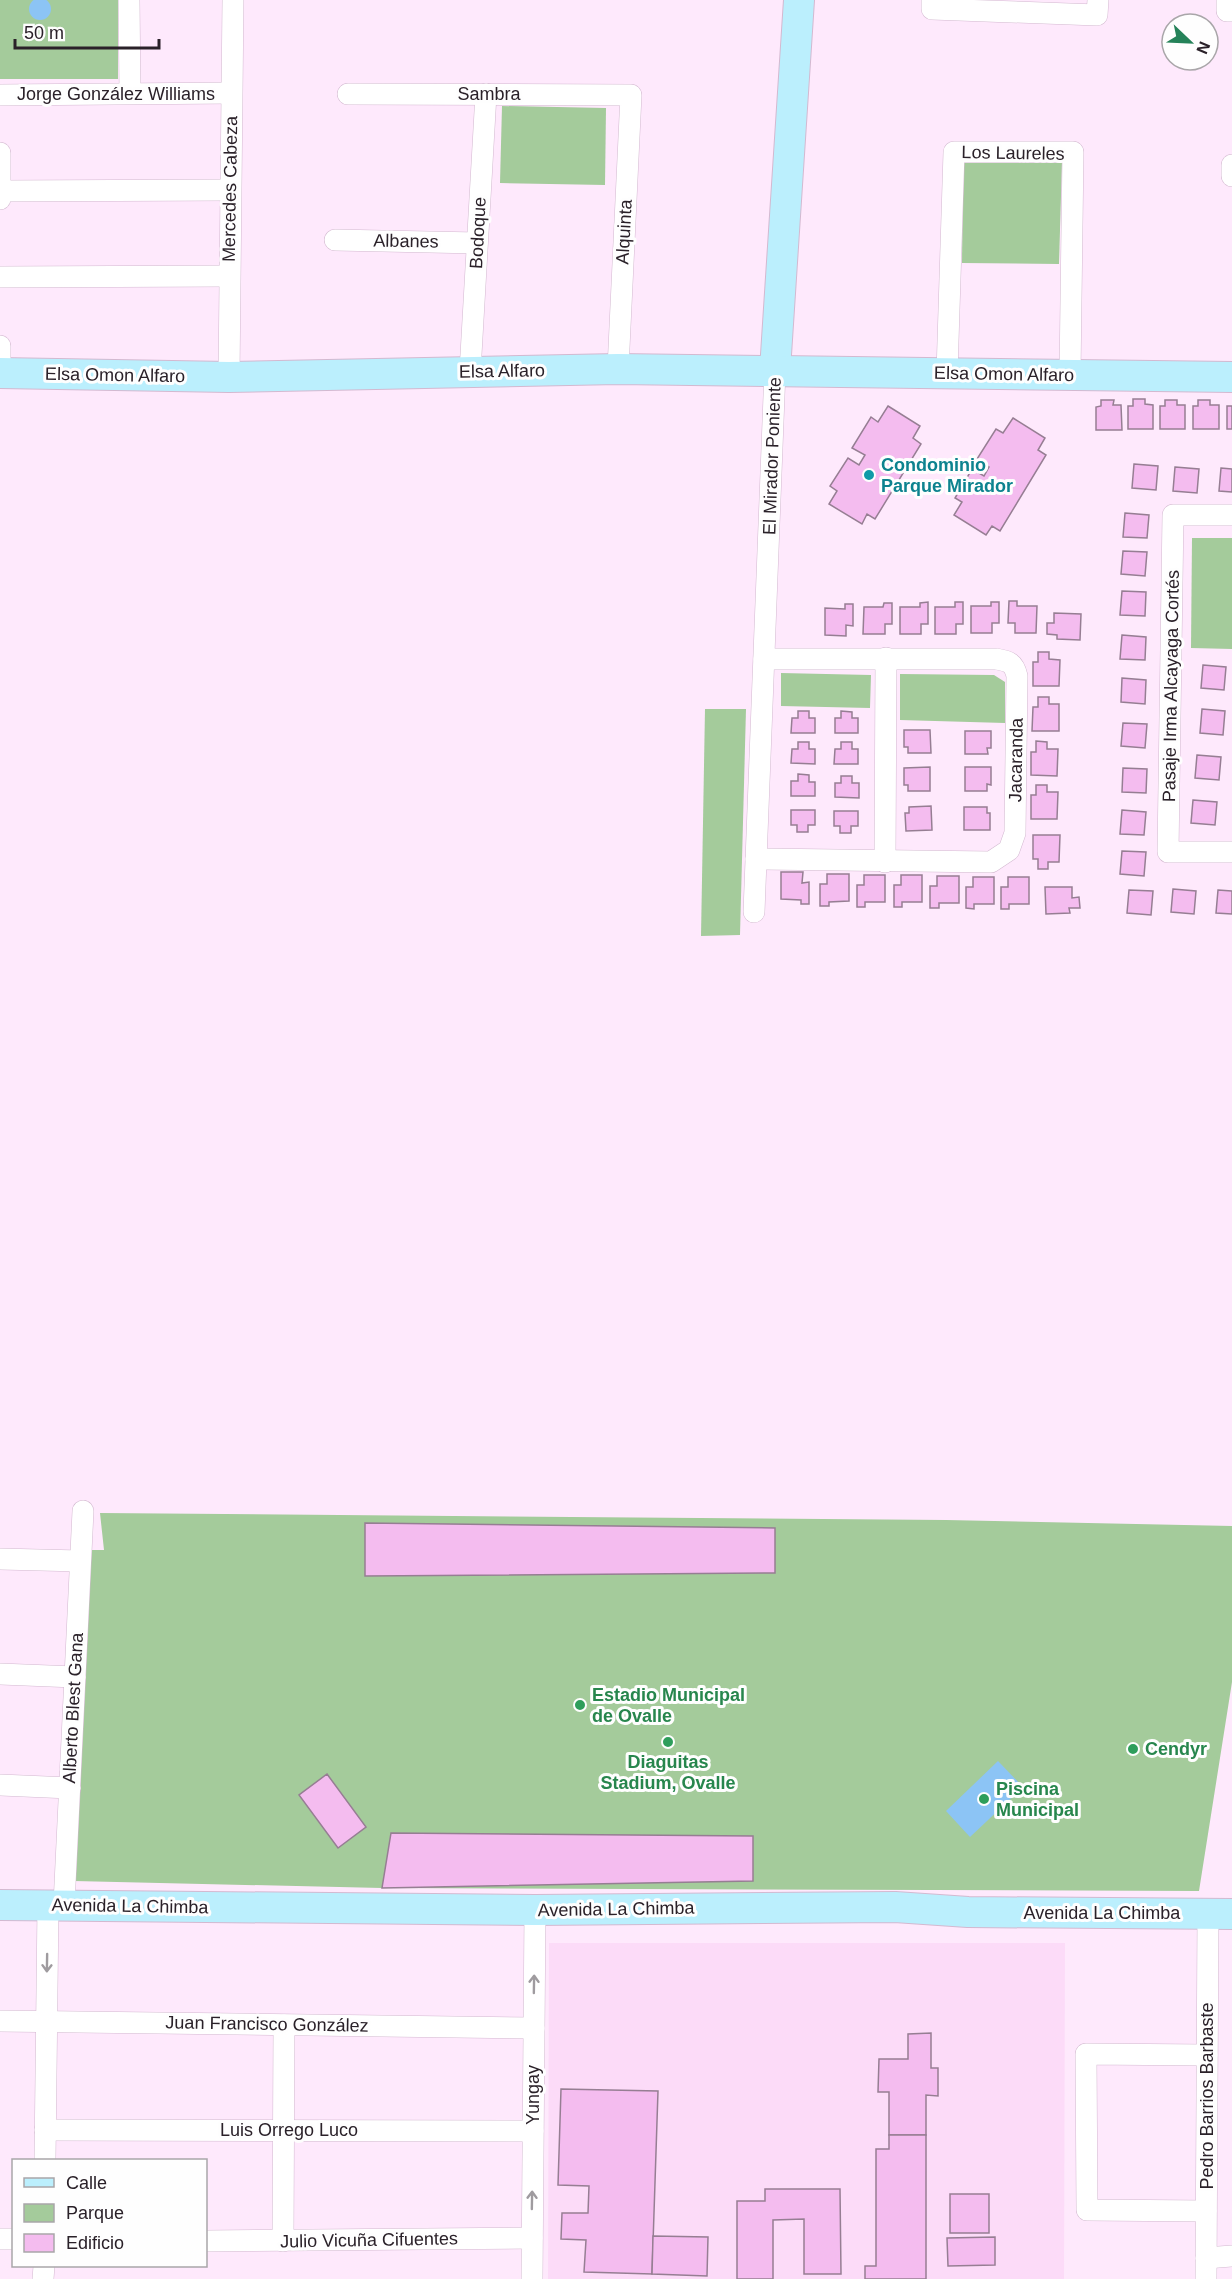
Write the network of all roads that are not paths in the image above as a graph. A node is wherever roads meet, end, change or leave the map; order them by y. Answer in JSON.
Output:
{"nodes":[{"id":1,"x":129,"y":0,"type":"edge"},
{"id":2,"x":233,"y":0,"type":"edge"},
{"id":3,"x":799,"y":0,"type":"edge"},
{"id":4,"x":932,"y":0,"type":"edge"},
{"id":5,"x":1098,"y":0,"type":"edge"},
{"id":6,"x":1227,"y":0,"type":"edge"},
{"id":7,"x":1232,"y":11,"type":"edge"},
{"id":8,"x":130,"y":93,"type":"junction"},
{"id":9,"x":231,"y":93,"type":"junction"},
{"id":10,"x":348,"y":94,"type":"dead end"},
{"id":11,"x":486,"y":94,"type":"junction"},
{"id":12,"x":0,"y":95,"type":"edge"},
{"id":13,"x":631,"y":95,"type":"joint"},
{"id":14,"x":0,"y":153,"type":"edge"},
{"id":15,"x":1232,"y":165,"type":"edge"},
{"id":16,"x":1232,"y":176,"type":"edge"},
{"id":17,"x":0,"y":190,"type":"edge"},
{"id":18,"x":230,"y":190,"type":"junction"},
{"id":19,"x":0,"y":199,"type":"edge"},
{"id":20,"x":335,"y":240,"type":"dead end"},
{"id":21,"x":477,"y":243,"type":"junction"},
{"id":22,"x":0,"y":276,"type":"edge"},
{"id":23,"x":229,"y":276,"type":"junction"},
{"id":24,"x":0,"y":346,"type":"edge"},
{"id":25,"x":618,"y":369,"type":"junction"},
{"id":26,"x":775,"y":370,"type":"junction"},
{"id":27,"x":470,"y":372,"type":"junction"},
{"id":28,"x":0,"y":373,"type":"edge"},
{"id":29,"x":947,"y":373,"type":"junction"},
{"id":30,"x":1070,"y":375,"type":"junction"},
{"id":31,"x":229,"y":377,"type":"junction"},
{"id":32,"x":1232,"y":377,"type":"edge"},
{"id":33,"x":1232,"y":515,"type":"edge"},
{"id":34,"x":885,"y":658,"type":"junction"},
{"id":35,"x":764,"y":659,"type":"junction"},
{"id":36,"x":1232,"y":852,"type":"edge"},
{"id":37,"x":756,"y":859,"type":"junction"},
{"id":38,"x":885,"y":862,"type":"junction"},
{"id":39,"x":754,"y":912,"type":"dead end"},
{"id":40,"x":83,"y":1511,"type":"dead end"},
{"id":41,"x":0,"y":1559,"type":"edge"},
{"id":42,"x":80,"y":1561,"type":"junction"},
{"id":43,"x":0,"y":1674,"type":"edge"},
{"id":44,"x":75,"y":1677,"type":"junction"},
{"id":45,"x":0,"y":1785,"type":"edge"},
{"id":46,"x":70,"y":1788,"type":"junction"},
{"id":47,"x":0,"y":1905,"type":"edge"},
{"id":48,"x":56,"y":1905,"type":"junction"},
{"id":49,"x":535,"y":1910,"type":"junction"},
{"id":50,"x":1220,"y":1914,"type":"edge"},
{"id":51,"x":0,"y":2021,"type":"edge"},
{"id":52,"x":47,"y":2021,"type":"junction"},
{"id":53,"x":284,"y":2025,"type":"junction"},
{"id":54,"x":534,"y":2028,"type":"junction"},
{"id":55,"x":1207,"y":2055,"type":"junction"},
{"id":56,"x":45,"y":2130,"type":"junction"},
{"id":57,"x":284,"y":2130,"type":"junction"},
{"id":58,"x":533,"y":2131,"type":"junction"},
{"id":59,"x":45,"y":2159,"type":"edge"},
{"id":60,"x":1206,"y":2211,"type":"junction"},
{"id":61,"x":532,"y":2238,"type":"junction"},
{"id":62,"x":207,"y":2241,"type":"edge"},
{"id":63,"x":283,"y":2241,"type":"junction"},
{"id":64,"x":1232,"y":2256,"type":"edge"},
{"id":65,"x":1206,"y":2258,"type":"junction"},
{"id":66,"x":532,"y":2279,"type":"edge"},
{"id":67,"x":1206,"y":2279,"type":"edge"}],
"edges":[{"from":1,"to":8,"type":"street"},
{"from":2,"to":9,"type":"street","name":"Mercedes Cabeza"},
{"from":3,"to":26,"type":"street","name":"El Mirador Poniente"},
{"from":4,"to":5,"type":"street"},
{"from":6,"to":7,"type":"street"},
{"from":8,"to":9,"type":"street","name":"Jorge González Williams"},
{"from":8,"to":12,"type":"street","name":"Jorge González Williams"},
{"from":9,"to":18,"type":"street","name":"Mercedes Cabeza"},
{"from":10,"to":11,"type":"street","name":"Sambra"},
{"from":11,"to":13,"type":"street","name":"Sambra"},
{"from":11,"to":21,"type":"street","name":"Bodoque"},
{"from":13,"to":25,"type":"street","name":"Alquinta"},
{"from":14,"to":17,"type":"street"},
{"from":15,"to":16,"type":"street"},
{"from":17,"to":18,"type":"street"},
{"from":17,"to":19,"type":"street"},
{"from":18,"to":23,"type":"street","name":"Mercedes Cabeza"},
{"from":20,"to":21,"type":"street","name":"Albanes"},
{"from":21,"to":27,"type":"street","name":"Bodoque"},
{"from":22,"to":23,"type":"street"},
{"from":23,"to":31,"type":"street","name":"Mercedes Cabeza"},
{"from":24,"to":28,"type":"street"},
{"from":25,"to":26,"type":"street","name":"Elsa Alfaro"},
{"from":25,"to":27,"type":"street","name":"Elsa Alfaro"},
{"from":26,"to":29,"type":"street","name":"Elsa Omon Alfaro"},
{"from":26,"to":35,"type":"street","name":"El Mirador Poniente"},
{"from":27,"to":31,"type":"street","name":"Elsa Alfaro"},
{"from":28,"to":31,"type":"street","name":"Elsa Omon Alfaro"},
{"from":29,"to":30,"type":"street","name":"Elsa Omon Alfaro"},
{"from":29,"to":30,"type":"street","name":"Los Laureles"},
{"from":30,"to":32,"type":"street","name":"Elsa Omon Alfaro"},
{"from":33,"to":36,"type":"street","name":"Pasaje Irma Alcayaga Cortés"},
{"from":34,"to":35,"type":"street","name":"Jacaranda"},
{"from":34,"to":38,"type":"street"},
{"from":34,"to":38,"type":"street","name":"Jacaranda"},
{"from":35,"to":37,"type":"street","name":"El Mirador Poniente"},
{"from":37,"to":38,"type":"street","name":"Jacaranda"},
{"from":37,"to":39,"type":"street","name":"El Mirador Poniente"},
{"from":40,"to":42,"type":"street","name":"Alberto Blest Gana"},
{"from":41,"to":42,"type":"street"},
{"from":42,"to":44,"type":"street","name":"Alberto Blest Gana"},
{"from":43,"to":44,"type":"street"},
{"from":44,"to":46,"type":"street","name":"Alberto Blest Gana"},
{"from":45,"to":46,"type":"street"},
{"from":46,"to":48,"type":"street","name":"Alberto Blest Gana"},
{"from":47,"to":48,"type":"street","name":"Avenida La Chimba"},
{"from":48,"to":49,"type":"street","name":"Avenida La Chimba"},
{"from":48,"to":52,"type":"street","name":"Alberto Blest Gana","one_way":true},
{"from":49,"to":50,"type":"street","name":"Avenida La Chimba"},
{"from":54,"to":49,"type":"street","name":"Yungay","one_way":true},
{"from":50,"to":55,"type":"street","name":"Pedro Barrios Barbaste"},
{"from":51,"to":52,"type":"street","name":"Juan Francisco González"},
{"from":52,"to":53,"type":"street","name":"Juan Francisco González"},
{"from":52,"to":56,"type":"street","name":"Alberto Blest Gana"},
{"from":53,"to":54,"type":"street","name":"Juan Francisco González"},
{"from":53,"to":57,"type":"street"},
{"from":54,"to":58,"type":"street","name":"Yungay"},
{"from":55,"to":60,"type":"street","name":"Pedro Barrios Barbaste"},
{"from":55,"to":60,"type":"street"},
{"from":56,"to":57,"type":"street","name":"Luis Orrego Luco"},
{"from":56,"to":59,"type":"street","name":"Alberto Blest Gana"},
{"from":57,"to":58,"type":"street","name":"Luis Orrego Luco"},
{"from":57,"to":63,"type":"street"},
{"from":61,"to":58,"type":"street","name":"Yungay","one_way":true},
{"from":60,"to":65,"type":"street","name":"Pedro Barrios Barbaste"},
{"from":61,"to":63,"type":"street","name":"Julio Vicuña Cifuentes"},
{"from":61,"to":66,"type":"street","name":"Yungay"},
{"from":62,"to":63,"type":"street","name":"Julio Vicuña Cifuentes"},
{"from":64,"to":65,"type":"street"},
{"from":65,"to":67,"type":"street","name":"Pedro Barrios Barbaste"}]}
